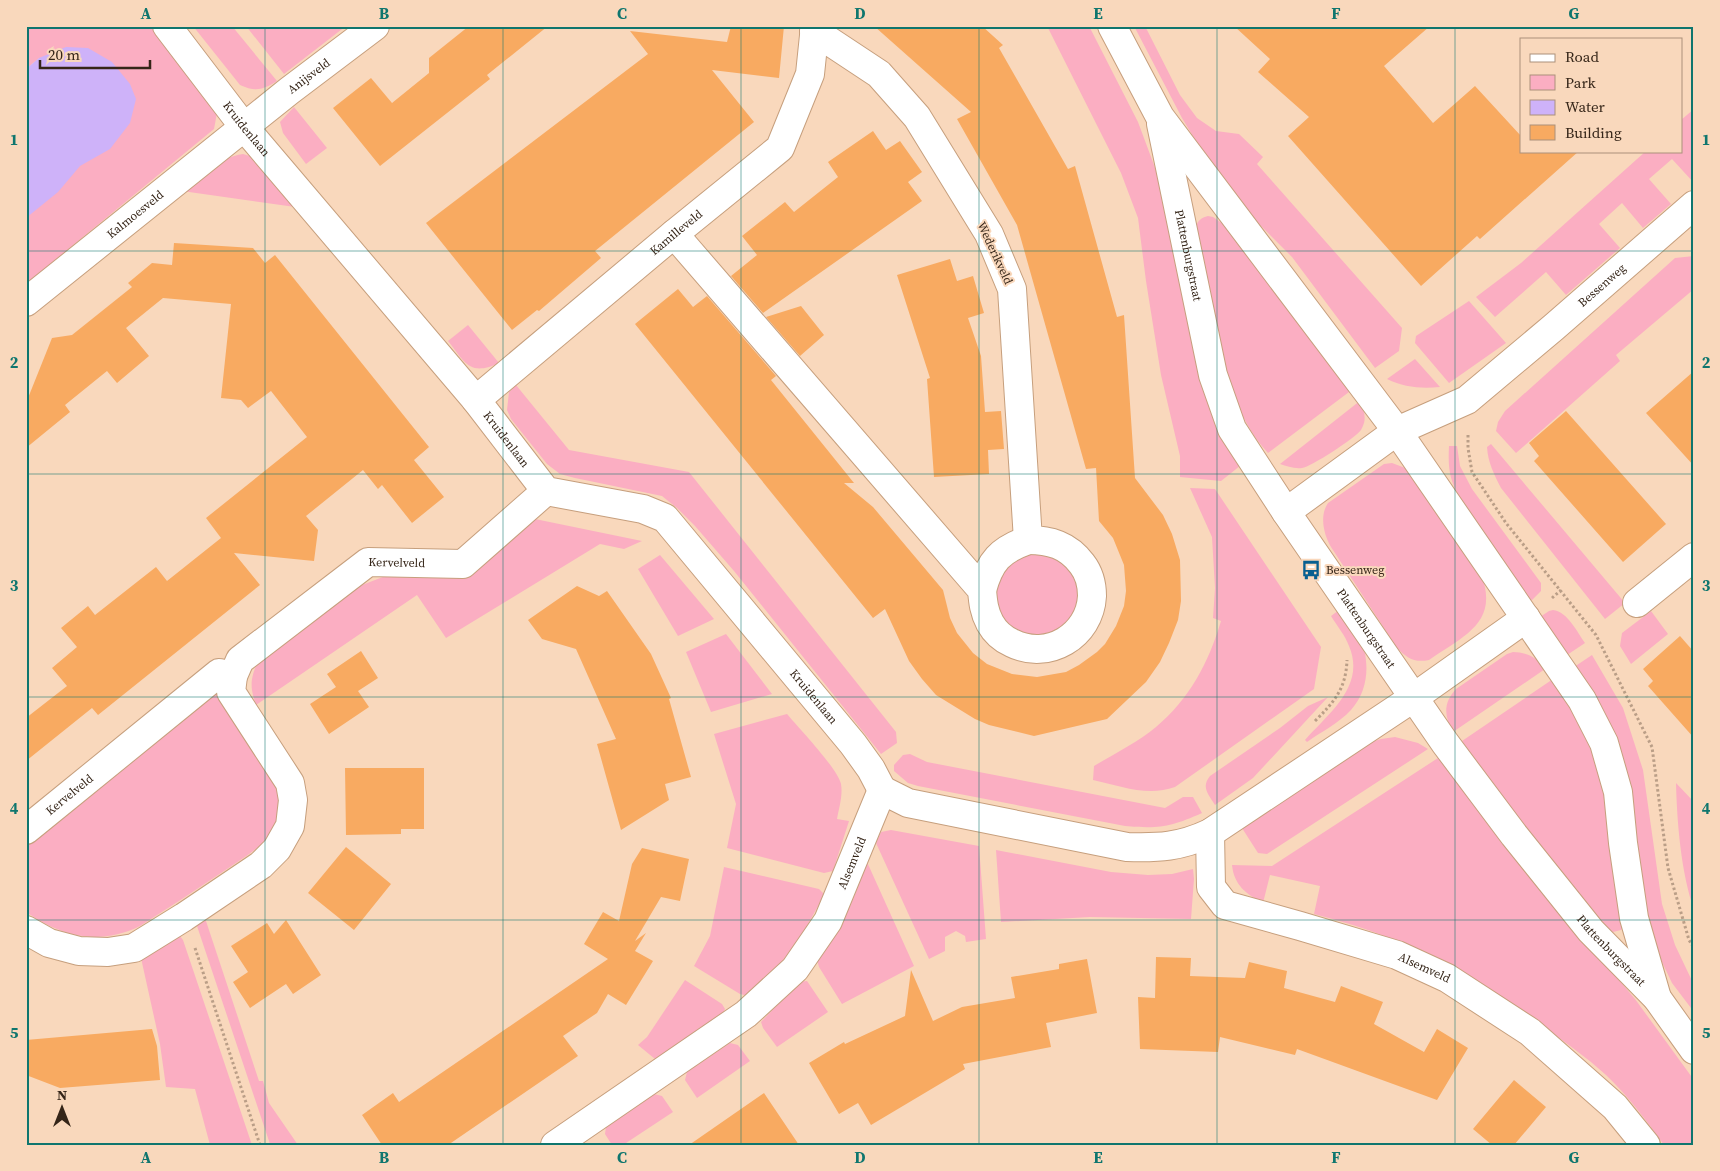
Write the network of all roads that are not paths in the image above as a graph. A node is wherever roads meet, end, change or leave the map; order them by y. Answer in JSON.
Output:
{"nodes":[{"id":1,"x":167,"y":26,"type":"edge"},
{"id":2,"x":375,"y":26,"type":"edge"},
{"id":3,"x":1112,"y":26,"type":"edge"},
{"id":4,"x":815,"y":29,"type":"edge"},
{"id":5,"x":1160,"y":117,"type":"junction"},
{"id":6,"x":244,"y":127,"type":"junction"},
{"id":7,"x":1694,"y":205,"type":"edge"},
{"id":8,"x":674,"y":234,"type":"junction"},
{"id":9,"x":26,"y":302,"type":"edge"},
{"id":10,"x":476,"y":400,"type":"junction"},
{"id":11,"x":1397,"y":431,"type":"junction"},
{"id":12,"x":546,"y":491,"type":"junction"},
{"id":13,"x":1286,"y":512,"type":"junction"},
{"id":14,"x":1028,"y":540,"type":"junction"},
{"id":15,"x":1694,"y":557,"type":"edge"},
{"id":16,"x":982,"y":590,"type":"junction"},
{"id":17,"x":1637,"y":602,"type":"dead end"},
{"id":18,"x":1526,"y":618,"type":"junction"},
{"id":19,"x":233,"y":676,"type":"junction"},
{"id":20,"x":1414,"y":698,"type":"junction"},
{"id":21,"x":882,"y":790,"type":"junction"},
{"id":22,"x":26,"y":830,"type":"edge"},
{"id":23,"x":1210,"y":833,"type":"junction"},
{"id":24,"x":26,"y":930,"type":"edge"},
{"id":25,"x":1657,"y":998,"type":"junction"},
{"id":26,"x":1694,"y":1050,"type":"edge"},
{"id":27,"x":555,"y":1145,"type":"edge"},
{"id":28,"x":1646,"y":1145,"type":"edge"}],
"edges":[{"from":1,"to":6,"type":"street","name":"Kruidenlaan"},
{"from":2,"to":6,"type":"street","name":"Anijsveld"},
{"from":3,"to":5,"type":"street","name":"Plattenburgstraat"},
{"from":4,"to":8,"type":"street","name":"Kamilleveld"},
{"from":4,"to":14,"type":"street","name":"Wederikveld"},
{"from":5,"to":11,"type":"street","name":"Plattenburgstraat"},
{"from":5,"to":13,"type":"street","name":"Plattenburgstraat"},
{"from":6,"to":9,"type":"street","name":"Kalmoesveld"},
{"from":6,"to":10,"type":"street","name":"Kruidenlaan"},
{"from":7,"to":11,"type":"street","name":"Bessenweg"},
{"from":8,"to":10,"type":"street","name":"Kamilleveld"},
{"from":8,"to":16,"type":"street"},
{"from":10,"to":12,"type":"street","name":"Kruidenlaan"},
{"from":11,"to":13,"type":"street","name":"Bessenweg"},
{"from":11,"to":18,"type":"street","name":"Plattenburgstraat"},
{"from":12,"to":19,"type":"street","name":"Kervelveld"},
{"from":12,"to":21,"type":"street","name":"Kruidenlaan"},
{"from":13,"to":20,"type":"street","name":"Plattenburgstraat"},
{"from":14,"to":16,"type":"street"},
{"from":14,"to":16,"type":"street"},
{"from":15,"to":17,"type":"street"},
{"from":18,"to":20,"type":"street"},
{"from":18,"to":25,"type":"street","name":"Plattenburgstraat"},
{"from":19,"to":22,"type":"street","name":"Kervelveld"},
{"from":19,"to":24,"type":"street"},
{"from":20,"to":23,"type":"street"},
{"from":20,"to":25,"type":"street","name":"Plattenburgstraat"},
{"from":21,"to":23,"type":"street"},
{"from":21,"to":27,"type":"street","name":"Alsemveld"},
{"from":23,"to":28,"type":"street","name":"Alsemveld"},
{"from":25,"to":26,"type":"street","name":"Plattenburgstraat"}]}
